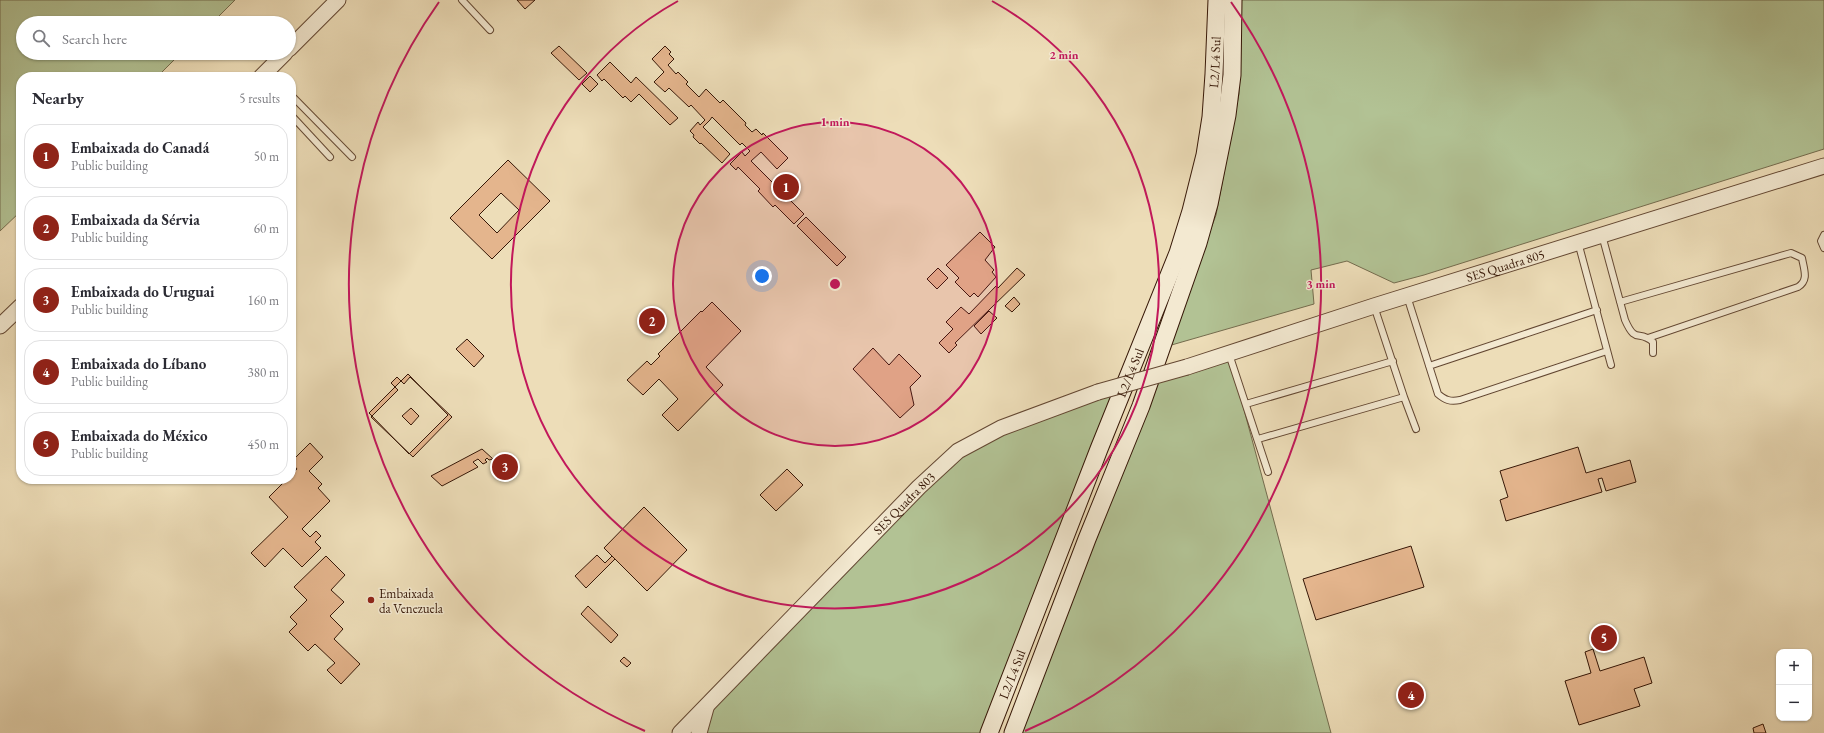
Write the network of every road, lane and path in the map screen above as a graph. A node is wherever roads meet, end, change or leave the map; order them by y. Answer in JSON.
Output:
{"nodes":[{"id":1,"x":338,"y":0,"type":"edge"},
{"id":2,"x":462,"y":0,"type":"edge"},
{"id":3,"x":1217,"y":0,"type":"edge"},
{"id":4,"x":1233,"y":0,"type":"edge"},
{"id":5,"x":490,"y":30,"type":"dead end"},
{"id":6,"x":296,"y":41,"type":"edge"},
{"id":7,"x":279,"y":60,"type":"edge"},
{"id":8,"x":269,"y":72,"type":"edge"},
{"id":9,"x":296,"y":100,"type":"edge"},
{"id":10,"x":296,"y":120,"type":"edge"},
{"id":11,"x":330,"y":157,"type":"dead end"},
{"id":12,"x":352,"y":157,"type":"dead end"},
{"id":13,"x":1824,"y":166,"type":"edge"},
{"id":14,"x":1602,"y":235,"type":"junction"},
{"id":15,"x":1824,"y":235,"type":"edge"},
{"id":16,"x":1578,"y":242,"type":"junction"},
{"id":17,"x":1824,"y":248,"type":"edge"},
{"id":18,"x":1407,"y":296,"type":"junction"},
{"id":19,"x":1620,"y":302,"type":"junction"},
{"id":20,"x":1374,"y":306,"type":"junction"},
{"id":21,"x":1598,"y":310,"type":"junction"},
{"id":22,"x":16,"y":311,"type":"edge"},
{"id":23,"x":0,"y":326,"type":"edge"},
{"id":24,"x":1648,"y":338,"type":"junction"},
{"id":25,"x":1607,"y":351,"type":"junction"},
{"id":26,"x":1654,"y":353,"type":"dead end"},
{"id":27,"x":1229,"y":354,"type":"junction"},
{"id":28,"x":1393,"y":361,"type":"junction"},
{"id":29,"x":1611,"y":365,"type":"dead end"},
{"id":30,"x":1429,"y":366,"type":"junction"},
{"id":31,"x":1187,"y":367,"type":"joint"},
{"id":32,"x":1404,"y":397,"type":"junction"},
{"id":33,"x":1246,"y":404,"type":"junction"},
{"id":34,"x":1416,"y":429,"type":"dead end"},
{"id":35,"x":1258,"y":439,"type":"junction"},
{"id":36,"x":1268,"y":472,"type":"dead end"},
{"id":37,"x":707,"y":705,"type":"junction"},
{"id":38,"x":680,"y":733,"type":"edge"},
{"id":39,"x":699,"y":733,"type":"edge"},
{"id":40,"x":989,"y":733,"type":"edge"},
{"id":41,"x":1013,"y":733,"type":"edge"}],
"edges":[{"from":1,"to":6,"type":"street"},
{"from":2,"to":5,"type":"lane"},
{"from":3,"to":40,"type":"main road","name":"L2/L4 Sul"},
{"from":4,"to":41,"type":"main road","name":"L2/L4 Sul"},
{"from":7,"to":8,"type":"street"},
{"from":9,"to":12,"type":"lane"},
{"from":10,"to":11,"type":"lane"},
{"from":13,"to":14,"type":"street","name":"SES Quadra 805"},
{"from":14,"to":16,"type":"street","name":"SES Quadra 805"},
{"from":14,"to":19,"type":"lane"},
{"from":15,"to":17,"type":"lane"},
{"from":16,"to":18,"type":"street","name":"SES Quadra 805"},
{"from":16,"to":21,"type":"lane"},
{"from":18,"to":20,"type":"street","name":"SES Quadra 805"},
{"from":18,"to":30,"type":"lane"},
{"from":19,"to":24,"type":"lane"},
{"from":19,"to":24,"type":"lane"},
{"from":20,"to":27,"type":"street","name":"SES Quadra 805"},
{"from":20,"to":28,"type":"lane"},
{"from":21,"to":25,"type":"lane"},
{"from":21,"to":30,"type":"lane"},
{"from":22,"to":23,"type":"street"},
{"from":24,"to":26,"type":"lane"},
{"from":25,"to":29,"type":"lane"},
{"from":25,"to":30,"type":"lane"},
{"from":27,"to":31,"type":"street","name":"SES Quadra 805"},
{"from":27,"to":33,"type":"lane"},
{"from":28,"to":32,"type":"lane"},
{"from":28,"to":33,"type":"lane"},
{"from":31,"to":37,"type":"street","name":"SES Quadra 803","bridge":true},
{"from":32,"to":34,"type":"lane"},
{"from":32,"to":35,"type":"lane"},
{"from":33,"to":35,"type":"lane"},
{"from":35,"to":36,"type":"lane"},
{"from":37,"to":38,"type":"street","name":"SES Quadra 803"},
{"from":37,"to":39,"type":"street"}]}
